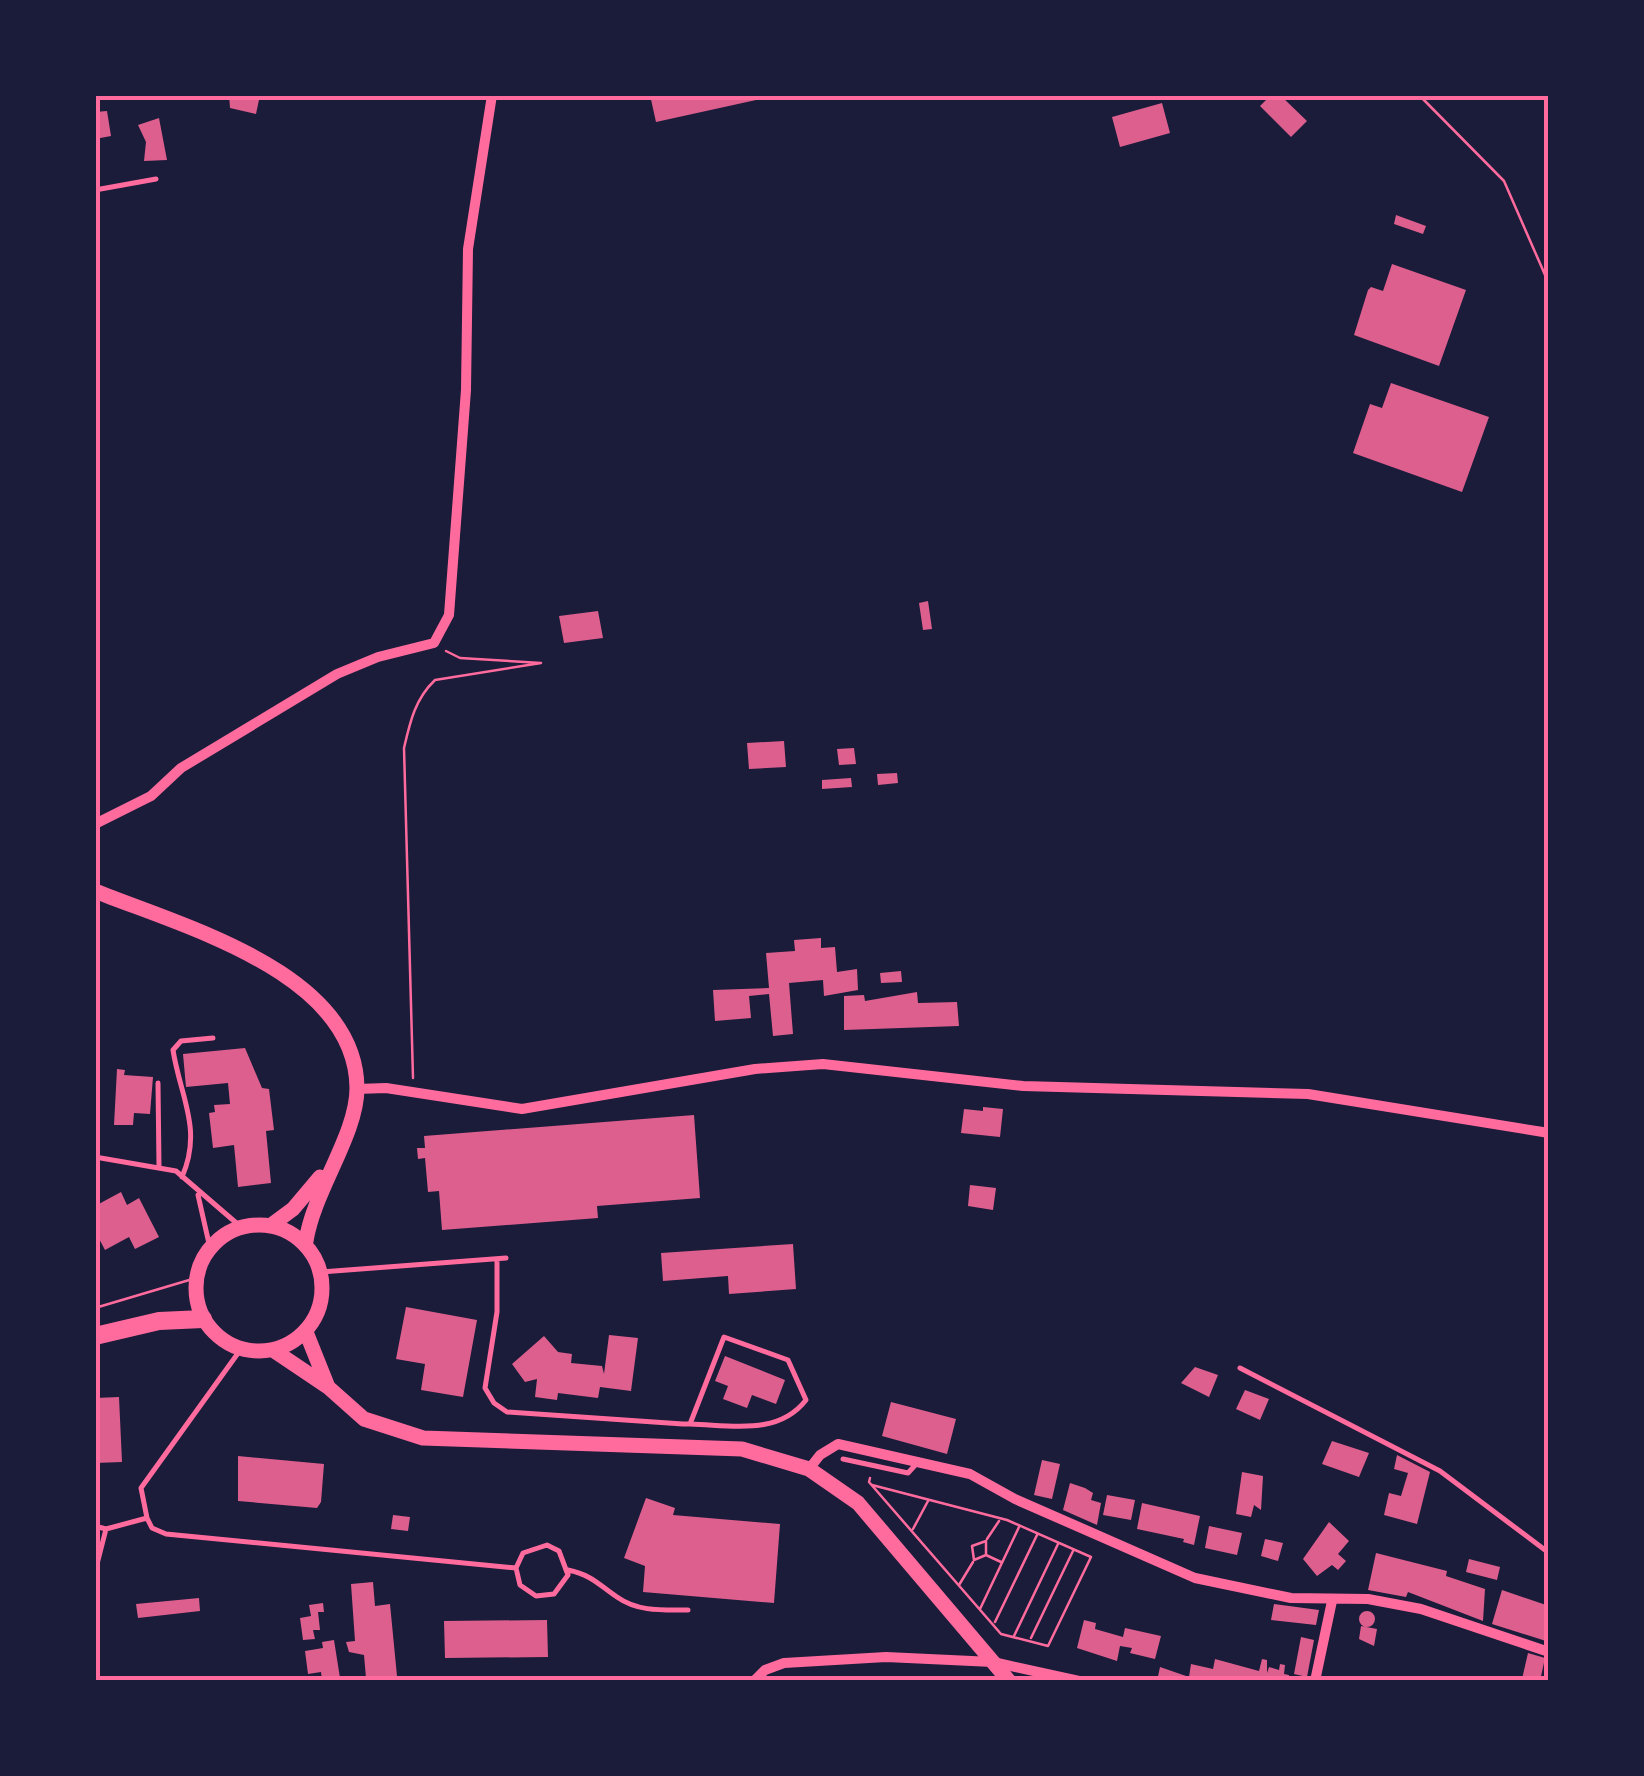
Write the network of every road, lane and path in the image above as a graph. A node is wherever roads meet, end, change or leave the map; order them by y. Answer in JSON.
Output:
{"nodes":[{"id":1,"x":492,"y":95,"type":"edge"},
{"id":2,"x":1419,"y":95,"type":"edge"},
{"id":3,"x":156,"y":178,"type":"dead end"},
{"id":4,"x":95,"y":190,"type":"edge"},
{"id":5,"x":1549,"y":284,"type":"edge"},
{"id":6,"x":440,"y":635,"type":"junction"},
{"id":7,"x":95,"y":824,"type":"edge"},
{"id":8,"x":95,"y":891,"type":"edge"},
{"id":9,"x":213,"y":1038,"type":"dead end"},
{"id":10,"x":158,"y":1084,"type":"dead end"},
{"id":11,"x":357,"y":1089,"type":"junction"},
{"id":12,"x":414,"y":1094,"type":"junction"},
{"id":13,"x":1549,"y":1133,"type":"edge"},
{"id":14,"x":95,"y":1157,"type":"edge"},
{"id":15,"x":332,"y":1162,"type":"junction"},
{"id":16,"x":159,"y":1167,"type":"junction"},
{"id":17,"x":182,"y":1177,"type":"junction"},
{"id":18,"x":198,"y":1192,"type":"junction"},
{"id":19,"x":270,"y":1226,"type":"junction"},
{"id":20,"x":241,"y":1227,"type":"junction"},
{"id":21,"x":306,"y":1241,"type":"junction"},
{"id":22,"x":210,"y":1248,"type":"junction"},
{"id":23,"x":506,"y":1258,"type":"dead end"},
{"id":24,"x":496,"y":1259,"type":"junction"},
{"id":25,"x":321,"y":1272,"type":"junction"},
{"id":26,"x":196,"y":1278,"type":"junction"},
{"id":27,"x":95,"y":1308,"type":"edge"},
{"id":28,"x":203,"y":1319,"type":"junction"},
{"id":29,"x":306,"y":1332,"type":"junction"},
{"id":30,"x":95,"y":1336,"type":"edge"},
{"id":31,"x":241,"y":1350,"type":"junction"},
{"id":32,"x":274,"y":1350,"type":"junction"},
{"id":33,"x":1240,"y":1368,"type":"dead end"},
{"id":34,"x":328,"y":1386,"type":"junction"},
{"id":35,"x":690,"y":1424,"type":"junction"},
{"id":36,"x":843,"y":1459,"type":"dead end"},
{"id":37,"x":920,"y":1460,"type":"junction"},
{"id":38,"x":809,"y":1468,"type":"junction"},
{"id":39,"x":928,"y":1500,"type":"junction"},
{"id":40,"x":147,"y":1518,"type":"junction"},
{"id":41,"x":1000,"y":1518,"type":"junction"},
{"id":42,"x":95,"y":1526,"type":"edge"},
{"id":43,"x":1020,"y":1526,"type":"junction"},
{"id":44,"x":106,"y":1528,"type":"junction"},
{"id":45,"x":912,"y":1531,"type":"junction"},
{"id":46,"x":1038,"y":1534,"type":"junction"},
{"id":47,"x":986,"y":1540,"type":"junction"},
{"id":48,"x":1058,"y":1542,"type":"junction"},
{"id":49,"x":1074,"y":1550,"type":"junction"},
{"id":50,"x":1549,"y":1554,"type":"edge"},
{"id":51,"x":986,"y":1555,"type":"junction"},
{"id":52,"x":974,"y":1560,"type":"junction"},
{"id":53,"x":1002,"y":1563,"type":"junction"},
{"id":54,"x":516,"y":1568,"type":"junction"},
{"id":55,"x":568,"y":1570,"type":"junction"},
{"id":56,"x":95,"y":1572,"type":"edge"},
{"id":57,"x":959,"y":1585,"type":"junction"},
{"id":58,"x":1332,"y":1601,"type":"junction"},
{"id":59,"x":688,"y":1610,"type":"dead end"},
{"id":60,"x":980,"y":1610,"type":"junction"},
{"id":61,"x":994,"y":1625,"type":"junction"},
{"id":62,"x":1013,"y":1637,"type":"junction"},
{"id":63,"x":1030,"y":1641,"type":"junction"},
{"id":64,"x":1549,"y":1652,"type":"edge"},
{"id":65,"x":993,"y":1662,"type":"junction"},
{"id":66,"x":754,"y":1681,"type":"edge"},
{"id":67,"x":1009,"y":1681,"type":"edge"},
{"id":68,"x":1079,"y":1681,"type":"edge"},
{"id":69,"x":1314,"y":1681,"type":"edge"}],
"edges":[{"from":1,"to":6,"type":"street"},
{"from":2,"to":5,"type":"path"},
{"from":3,"to":4,"type":"lane"},
{"from":6,"to":7,"type":"street"},
{"from":6,"to":12,"type":"path"},
{"from":8,"to":11,"type":"main road"},
{"from":9,"to":17,"type":"lane"},
{"from":10,"to":16,"type":"lane"},
{"from":11,"to":12,"type":"street"},
{"from":11,"to":15,"type":"main road"},
{"from":12,"to":13,"type":"street"},
{"from":14,"to":16,"type":"lane"},
{"from":15,"to":19,"type":"main road"},
{"from":15,"to":21,"type":"main road"},
{"from":16,"to":17,"type":"lane"},
{"from":17,"to":18,"type":"lane"},
{"from":18,"to":20,"type":"lane"},
{"from":18,"to":22,"type":"lane"},
{"from":19,"to":20,"type":"main road"},
{"from":19,"to":21,"type":"main road"},
{"from":20,"to":22,"type":"main road"},
{"from":21,"to":25,"type":"main road"},
{"from":22,"to":26,"type":"main road"},
{"from":23,"to":24,"type":"lane"},
{"from":24,"to":25,"type":"lane"},
{"from":24,"to":35,"type":"lane"},
{"from":25,"to":29,"type":"main road"},
{"from":26,"to":27,"type":"path"},
{"from":26,"to":28,"type":"main road"},
{"from":28,"to":30,"type":"highway"},
{"from":28,"to":31,"type":"main road"},
{"from":29,"to":32,"type":"main road"},
{"from":29,"to":34,"type":"main road"},
{"from":31,"to":32,"type":"main road"},
{"from":31,"to":40,"type":"lane"},
{"from":32,"to":34,"type":"main road"},
{"from":33,"to":50,"type":"lane"},
{"from":34,"to":38,"type":"main road"},
{"from":35,"to":35,"type":"lane"},
{"from":36,"to":37,"type":"lane"},
{"from":37,"to":38,"type":"street"},
{"from":37,"to":58,"type":"street"},
{"from":38,"to":65,"type":"main road"},
{"from":39,"to":41,"type":"path"},
{"from":39,"to":45,"type":"path"},
{"from":39,"to":45,"type":"path"},
{"from":40,"to":44,"type":"lane"},
{"from":40,"to":54,"type":"lane"},
{"from":41,"to":43,"type":"path"},
{"from":41,"to":47,"type":"path"},
{"from":42,"to":44,"type":"lane"},
{"from":43,"to":46,"type":"path"},
{"from":43,"to":53,"type":"path"},
{"from":44,"to":56,"type":"lane"},
{"from":45,"to":57,"type":"path"},
{"from":46,"to":48,"type":"path"},
{"from":46,"to":61,"type":"path"},
{"from":47,"to":51,"type":"path"},
{"from":47,"to":52,"type":"path"},
{"from":48,"to":49,"type":"path"},
{"from":48,"to":62,"type":"path"},
{"from":49,"to":63,"type":"path"},
{"from":49,"to":63,"type":"path"},
{"from":51,"to":52,"type":"path"},
{"from":51,"to":53,"type":"path"},
{"from":52,"to":57,"type":"path"},
{"from":53,"to":60,"type":"path"},
{"from":54,"to":55,"type":"lane"},
{"from":54,"to":55,"type":"lane"},
{"from":55,"to":59,"type":"lane"},
{"from":57,"to":60,"type":"path"},
{"from":58,"to":64,"type":"street"},
{"from":58,"to":69,"type":"street"},
{"from":60,"to":61,"type":"path"},
{"from":61,"to":62,"type":"path"},
{"from":62,"to":63,"type":"path"},
{"from":65,"to":66,"type":"street"},
{"from":65,"to":67,"type":"main road"},
{"from":65,"to":68,"type":"street"}]}
